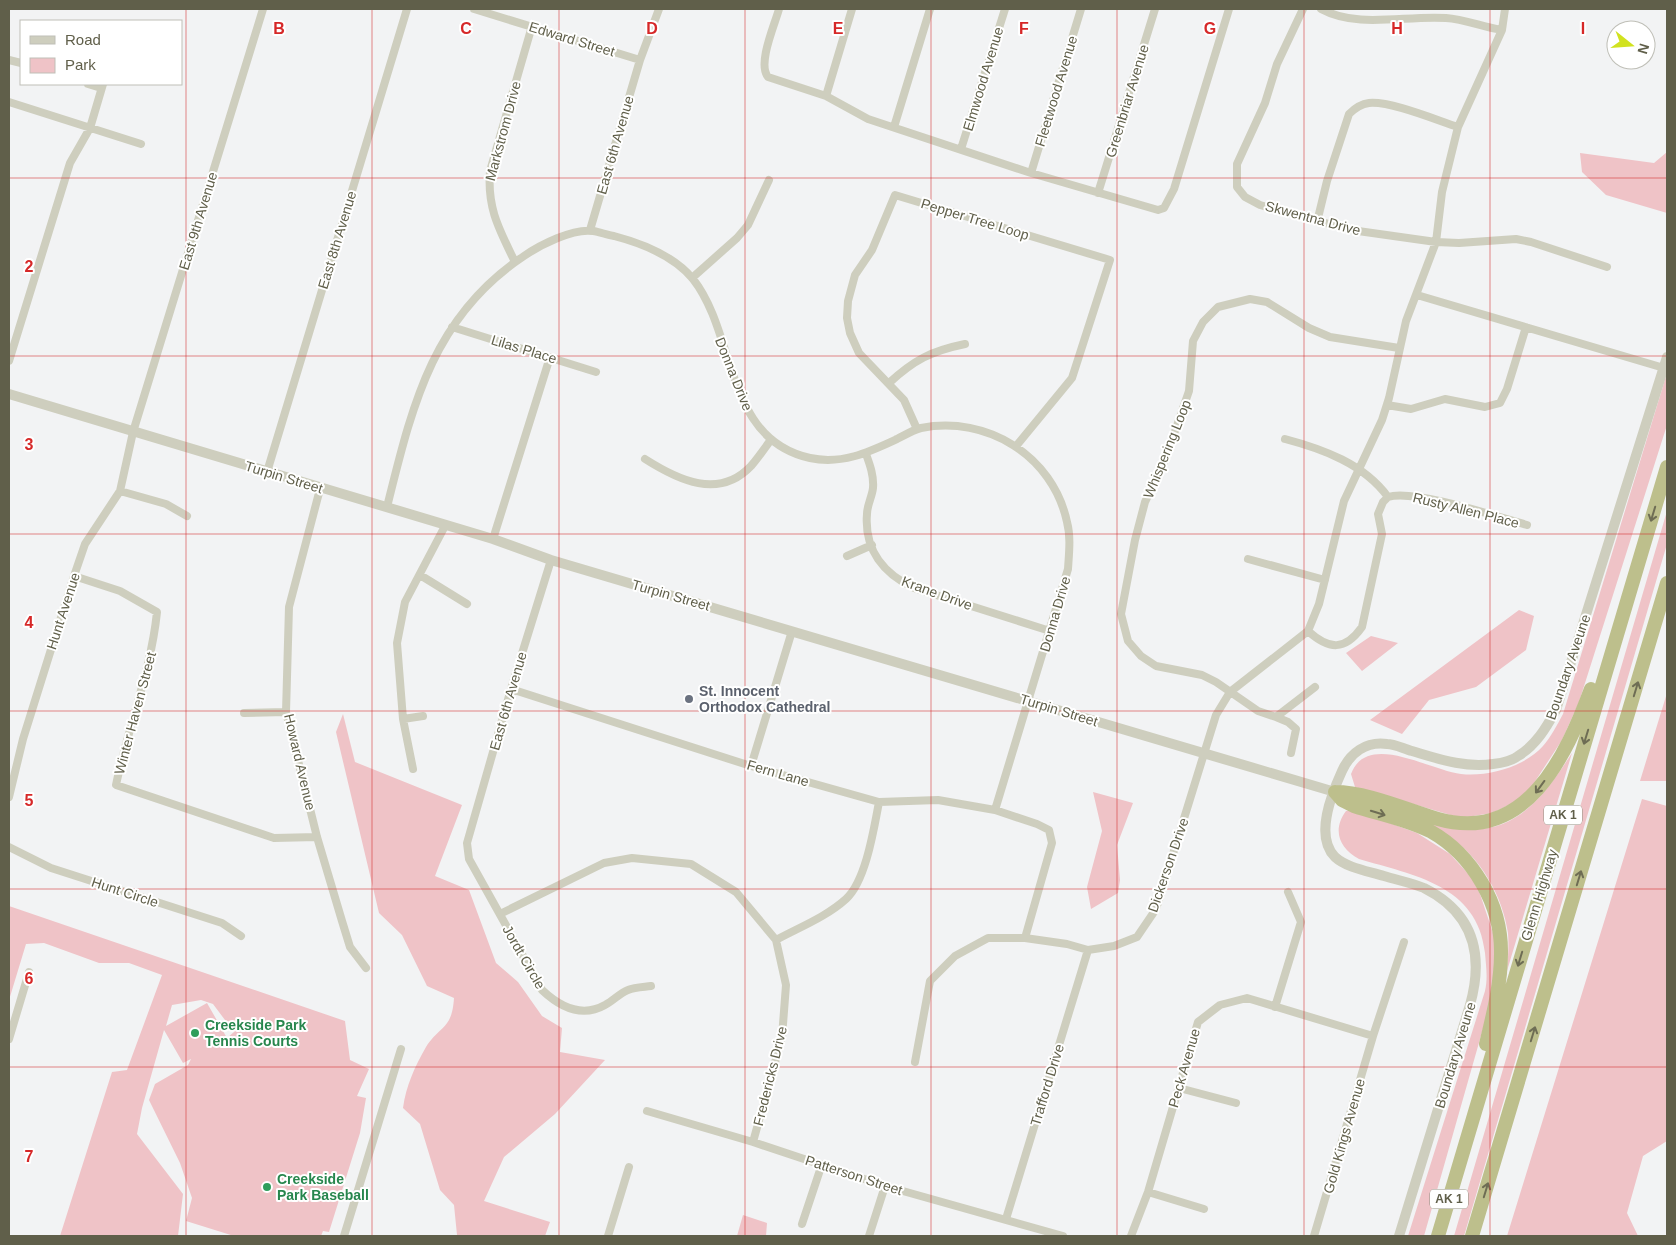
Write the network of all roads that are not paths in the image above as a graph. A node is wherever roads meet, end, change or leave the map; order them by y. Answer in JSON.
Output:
{"nodes":[{"id":1,"x":263,"y":9,"type":"edge"},
{"id":2,"x":407,"y":9,"type":"edge"},
{"id":3,"x":474,"y":9,"type":"edge"},
{"id":4,"x":659,"y":9,"type":"edge"},
{"id":5,"x":779,"y":9,"type":"edge"},
{"id":6,"x":852,"y":9,"type":"edge"},
{"id":7,"x":930,"y":9,"type":"edge"},
{"id":8,"x":1004,"y":9,"type":"edge"},
{"id":9,"x":1081,"y":9,"type":"edge"},
{"id":10,"x":1155,"y":9,"type":"edge"},
{"id":11,"x":1229,"y":9,"type":"edge"},
{"id":12,"x":1303,"y":9,"type":"edge"},
{"id":13,"x":1320,"y":9,"type":"edge"},
{"id":14,"x":1505,"y":9,"type":"edge"},
{"id":15,"x":532,"y":26,"type":"junction"},
{"id":16,"x":1502,"y":30,"type":"junction"},
{"id":17,"x":640,"y":60,"type":"junction"},
{"id":18,"x":102,"y":86,"type":"edge"},
{"id":19,"x":826,"y":96,"type":"junction"},
{"id":20,"x":9,"y":102,"type":"edge"},
{"id":21,"x":894,"y":127,"type":"junction"},
{"id":22,"x":1458,"y":127,"type":"junction"},
{"id":23,"x":90,"y":128,"type":"junction"},
{"id":24,"x":141,"y":144,"type":"dead end"},
{"id":25,"x":961,"y":150,"type":"junction"},
{"id":26,"x":1031,"y":173,"type":"junction"},
{"id":27,"x":769,"y":180,"type":"dead end"},
{"id":28,"x":1098,"y":193,"type":"junction"},
{"id":29,"x":1317,"y":222,"type":"junction"},
{"id":30,"x":590,"y":230,"type":"junction"},
{"id":31,"x":1436,"y":242,"type":"junction"},
{"id":32,"x":515,"y":262,"type":"junction"},
{"id":33,"x":1607,"y":267,"type":"dead end"},
{"id":34,"x":692,"y":278,"type":"junction"},
{"id":35,"x":1417,"y":295,"type":"junction"},
{"id":36,"x":452,"y":327,"type":"junction"},
{"id":37,"x":1526,"y":327,"type":"junction"},
{"id":38,"x":965,"y":344,"type":"dead end"},
{"id":39,"x":1399,"y":348,"type":"junction"},
{"id":40,"x":550,"y":357,"type":"junction"},
{"id":41,"x":1667,"y":357,"type":"edge"},
{"id":42,"x":9,"y":361,"type":"edge"},
{"id":43,"x":1664,"y":368,"type":"junction"},
{"id":44,"x":596,"y":372,"type":"dead end"},
{"id":45,"x":889,"y":383,"type":"junction"},
{"id":46,"x":9,"y":394,"type":"edge"},
{"id":47,"x":1387,"y":405,"type":"junction"},
{"id":48,"x":917,"y":429,"type":"junction"},
{"id":49,"x":133,"y":432,"type":"junction"},
{"id":50,"x":1285,"y":439,"type":"dead end"},
{"id":51,"x":770,"y":440,"type":"junction"},
{"id":52,"x":1017,"y":445,"type":"junction"},
{"id":53,"x":866,"y":454,"type":"junction"},
{"id":54,"x":645,"y":459,"type":"dead end"},
{"id":55,"x":1667,"y":467,"type":"edge"},
{"id":56,"x":1358,"y":469,"type":"junction"},
{"id":57,"x":267,"y":472,"type":"junction"},
{"id":58,"x":320,"y":488,"type":"junction"},
{"id":59,"x":120,"y":490,"type":"junction"},
{"id":60,"x":1388,"y":497,"type":"junction"},
{"id":61,"x":387,"y":508,"type":"junction"},
{"id":62,"x":187,"y":516,"type":"dead end"},
{"id":63,"x":1527,"y":525,"type":"dead end"},
{"id":64,"x":445,"y":526,"type":"junction"},
{"id":65,"x":493,"y":539,"type":"junction"},
{"id":66,"x":872,"y":545,"type":"junction"},
{"id":67,"x":847,"y":556,"type":"dead end"},
{"id":68,"x":1248,"y":559,"type":"dead end"},
{"id":69,"x":551,"y":560,"type":"junction"},
{"id":70,"x":420,"y":575,"type":"junction"},
{"id":71,"x":74,"y":576,"type":"junction"},
{"id":72,"x":1325,"y":580,"type":"junction"},
{"id":73,"x":1631,"y":583,"type":"junction"},
{"id":74,"x":1667,"y":583,"type":"edge"},
{"id":75,"x":468,"y":604,"type":"dead end"},
{"id":76,"x":280,"y":607,"type":"dead end"},
{"id":77,"x":289,"y":607,"type":"junction"},
{"id":78,"x":792,"y":631,"type":"junction"},
{"id":79,"x":1050,"y":631,"type":"junction"},
{"id":80,"x":1308,"y":631,"type":"junction"},
{"id":81,"x":1316,"y":687,"type":"dead end"},
{"id":82,"x":511,"y":690,"type":"junction"},
{"id":83,"x":1230,"y":692,"type":"junction"},
{"id":84,"x":1029,"y":701,"type":"junction"},
{"id":85,"x":286,"y":712,"type":"junction"},
{"id":86,"x":244,"y":713,"type":"dead end"},
{"id":87,"x":423,"y":716,"type":"dead end"},
{"id":88,"x":1276,"y":718,"type":"junction"},
{"id":89,"x":403,"y":720,"type":"junction"},
{"id":90,"x":1291,"y":753,"type":"dead end"},
{"id":91,"x":1203,"y":754,"type":"junction"},
{"id":92,"x":751,"y":766,"type":"junction"},
{"id":93,"x":413,"y":768,"type":"dead end"},
{"id":94,"x":1335,"y":792,"type":"junction"},
{"id":95,"x":9,"y":797,"type":"edge"},
{"id":96,"x":879,"y":802,"type":"junction"},
{"id":97,"x":995,"y":810,"type":"junction"},
{"id":98,"x":318,"y":837,"type":"junction"},
{"id":99,"x":467,"y":843,"type":"joint"},
{"id":100,"x":9,"y":847,"type":"edge"},
{"id":101,"x":1288,"y":892,"type":"dead end"},
{"id":102,"x":500,"y":914,"type":"junction"},
{"id":103,"x":241,"y":936,"type":"dead end"},
{"id":104,"x":1025,"y":938,"type":"junction"},
{"id":105,"x":776,"y":940,"type":"junction"},
{"id":106,"x":1404,"y":942,"type":"dead end"},
{"id":107,"x":1088,"y":950,"type":"junction"},
{"id":108,"x":366,"y":968,"type":"dead end"},
{"id":109,"x":30,"y":972,"type":"dead end"},
{"id":110,"x":651,"y":986,"type":"dead end"},
{"id":111,"x":1275,"y":1007,"type":"junction"},
{"id":112,"x":1373,"y":1036,"type":"junction"},
{"id":113,"x":9,"y":1039,"type":"edge"},
{"id":114,"x":400,"y":1049,"type":"dead end"},
{"id":115,"x":915,"y":1062,"type":"dead end"},
{"id":116,"x":1179,"y":1088,"type":"junction"},
{"id":117,"x":1236,"y":1104,"type":"dead end"},
{"id":118,"x":647,"y":1111,"type":"dead end"},
{"id":119,"x":753,"y":1142,"type":"junction"},
{"id":120,"x":1459,"y":1162,"type":"junction"},
{"id":121,"x":822,"y":1164,"type":"junction"},
{"id":122,"x":629,"y":1167,"type":"dead end"},
{"id":123,"x":885,"y":1186,"type":"junction"},
{"id":124,"x":1148,"y":1192,"type":"junction"},
{"id":125,"x":1204,"y":1209,"type":"dead end"},
{"id":126,"x":1006,"y":1219,"type":"junction"},
{"id":127,"x":802,"y":1224,"type":"dead end"},
{"id":128,"x":344,"y":1236,"type":"edge"},
{"id":129,"x":608,"y":1236,"type":"edge"},
{"id":130,"x":870,"y":1236,"type":"edge"},
{"id":131,"x":1063,"y":1236,"type":"edge"},
{"id":132,"x":1131,"y":1236,"type":"edge"},
{"id":133,"x":1314,"y":1236,"type":"edge"},
{"id":134,"x":1399,"y":1236,"type":"edge"},
{"id":135,"x":1438,"y":1236,"type":"edge"},
{"id":136,"x":1472,"y":1236,"type":"edge"}],
"edges":[{"from":1,"to":49,"type":"street","name":"East 9th Avenue"},
{"from":2,"to":57,"type":"street","name":"East 8th Avenue"},
{"from":3,"to":15,"type":"street","name":"Edward Street"},
{"from":4,"to":17,"type":"street","name":"East 6th Avenue"},
{"from":5,"to":19,"type":"street"},
{"from":6,"to":19,"type":"street"},
{"from":7,"to":21,"type":"street"},
{"from":8,"to":25,"type":"street","name":"Elmwood Avenue"},
{"from":9,"to":26,"type":"street","name":"Fleetwood Avenue"},
{"from":10,"to":28,"type":"street","name":"Greenbriar Avenue"},
{"from":11,"to":28,"type":"street"},
{"from":12,"to":29,"type":"street","name":"Skwentna Drive"},
{"from":13,"to":16,"type":"street"},
{"from":14,"to":16,"type":"street"},
{"from":15,"to":17,"type":"street","name":"Edward Street"},
{"from":15,"to":32,"type":"street","name":"Markstrom Drive"},
{"from":16,"to":22,"type":"street"},
{"from":17,"to":30,"type":"street","name":"East 6th Avenue"},
{"from":18,"to":23,"type":"street"},
{"from":19,"to":21,"type":"street"},
{"from":20,"to":23,"type":"street"},
{"from":21,"to":25,"type":"street"},
{"from":22,"to":29,"type":"street"},
{"from":22,"to":31,"type":"street"},
{"from":23,"to":24,"type":"street"},
{"from":23,"to":42,"type":"street"},
{"from":25,"to":26,"type":"street"},
{"from":26,"to":28,"type":"street"},
{"from":27,"to":34,"type":"street"},
{"from":29,"to":31,"type":"street","name":"Skwentna Drive"},
{"from":30,"to":32,"type":"street","name":"Donna Drive"},
{"from":30,"to":34,"type":"street","name":"Donna Drive"},
{"from":31,"to":33,"type":"street","name":"Skwentna Drive"},
{"from":31,"to":35,"type":"street"},
{"from":32,"to":36,"type":"street","name":"Donna Drive"},
{"from":34,"to":51,"type":"street","name":"Donna Drive"},
{"from":35,"to":37,"type":"street"},
{"from":35,"to":39,"type":"street"},
{"from":36,"to":40,"type":"street","name":"Lilas Place"},
{"from":36,"to":61,"type":"street","name":"Donna Drive"},
{"from":37,"to":43,"type":"street"},
{"from":37,"to":47,"type":"street"},
{"from":38,"to":45,"type":"street"},
{"from":39,"to":47,"type":"street"},
{"from":39,"to":83,"type":"street","name":"Whispering Loop"},
{"from":40,"to":44,"type":"street","name":"Lilas Place"},
{"from":40,"to":65,"type":"street"},
{"from":41,"to":43,"type":"street","name":"Boundary Aveune"},
{"from":43,"to":94,"type":"street","name":"Boundary Aveune"},
{"from":45,"to":48,"type":"street","name":"Pepper Tree Loop"},
{"from":45,"to":52,"type":"street","name":"Pepper Tree Loop"},
{"from":46,"to":49,"type":"street","name":"Turpin Street"},
{"from":47,"to":56,"type":"street"},
{"from":48,"to":52,"type":"street","name":"Donna Drive"},
{"from":48,"to":53,"type":"street","name":"Donna Drive"},
{"from":49,"to":57,"type":"street","name":"Turpin Street"},
{"from":49,"to":59,"type":"street","name":"Hunt Avenue"},
{"from":50,"to":56,"type":"street"},
{"from":51,"to":53,"type":"street","name":"Donna Drive"},
{"from":51,"to":54,"type":"street"},
{"from":52,"to":79,"type":"street","name":"Donna Drive"},
{"from":53,"to":66,"type":"street","name":"Krane Drive"},
{"from":55,"to":73,"type":"highway","name":"Glenn Highway","number":"AK 1","one_way":true},
{"from":56,"to":60,"type":"street"},
{"from":56,"to":72,"type":"street"},
{"from":57,"to":58,"type":"street","name":"Turpin Street"},
{"from":58,"to":61,"type":"street","name":"Turpin Street"},
{"from":58,"to":77,"type":"street","name":"Howard Avenue"},
{"from":59,"to":62,"type":"street"},
{"from":59,"to":71,"type":"street","name":"Hunt Avenue"},
{"from":60,"to":63,"type":"street","name":"Rusty Allen Place"},
{"from":60,"to":80,"type":"street"},
{"from":61,"to":64,"type":"street","name":"Turpin Street"},
{"from":64,"to":65,"type":"street","name":"Turpin Street"},
{"from":64,"to":70,"type":"street"},
{"from":65,"to":69,"type":"street","name":"Turpin Street"},
{"from":66,"to":67,"type":"street"},
{"from":66,"to":79,"type":"street","name":"Krane Drive"},
{"from":68,"to":72,"type":"street"},
{"from":69,"to":78,"type":"street","name":"Turpin Street"},
{"from":69,"to":82,"type":"street","name":"East 6th Avenue"},
{"from":70,"to":75,"type":"street"},
{"from":70,"to":89,"type":"street"},
{"from":71,"to":95,"type":"street","name":"Hunt Avenue"},
{"from":71,"to":98,"type":"street","name":"Winter Haven Street"},
{"from":72,"to":80,"type":"street"},
{"from":73,"to":94,"type":"highway","one_way":true},
{"from":73,"to":120,"type":"highway","name":"Glenn Highway","number":"AK 1","one_way":true},
{"from":136,"to":74,"type":"highway","number":"AK 1","one_way":true},
{"from":76,"to":77,"type":"street"},
{"from":77,"to":85,"type":"street","name":"Howard Avenue"},
{"from":78,"to":84,"type":"street","name":"Turpin Street"},
{"from":78,"to":92,"type":"street"},
{"from":79,"to":84,"type":"street","name":"Donna Drive"},
{"from":80,"to":83,"type":"street"},
{"from":81,"to":88,"type":"street"},
{"from":82,"to":92,"type":"street","name":"Fern Lane"},
{"from":82,"to":99,"type":"street","name":"East 6th Avenue"},
{"from":83,"to":88,"type":"street","name":"Whispering Loop"},
{"from":83,"to":91,"type":"street","name":"Dickerson Drive"},
{"from":84,"to":91,"type":"street","name":"Turpin Street"},
{"from":84,"to":97,"type":"street","name":"Donna Drive"},
{"from":85,"to":86,"type":"street"},
{"from":85,"to":98,"type":"street","name":"Howard Avenue"},
{"from":87,"to":89,"type":"street"},
{"from":88,"to":90,"type":"street","name":"Whispering Loop"},
{"from":89,"to":93,"type":"street"},
{"from":91,"to":94,"type":"street","name":"Turpin Street"},
{"from":91,"to":107,"type":"street","name":"Dickerson Drive"},
{"from":92,"to":96,"type":"street","name":"Fern Lane"},
{"from":94,"to":120,"type":"highway","one_way":true},
{"from":94,"to":134,"type":"street","name":"Boundary Aveune"},
{"from":96,"to":97,"type":"street","name":"Fern Lane"},
{"from":96,"to":105,"type":"street"},
{"from":97,"to":104,"type":"street","name":"Fern Lane"},
{"from":98,"to":108,"type":"street","name":"Howard Avenue"},
{"from":99,"to":102,"type":"street","name":"Jordt Circle"},
{"from":100,"to":103,"type":"street","name":"Hunt Circle"},
{"from":101,"to":111,"type":"street"},
{"from":102,"to":105,"type":"street","name":"Fredericks Drive"},
{"from":102,"to":110,"type":"street","name":"Jordt Circle"},
{"from":104,"to":107,"type":"street","name":"Dickerson Drive"},
{"from":104,"to":115,"type":"street","name":"Dickerson Drive"},
{"from":105,"to":119,"type":"street","name":"Fredericks Drive"},
{"from":106,"to":112,"type":"street","name":"Gold Kings Avenue"},
{"from":107,"to":126,"type":"street","name":"Trafford Drive"},
{"from":109,"to":113,"type":"street"},
{"from":111,"to":112,"type":"street","name":"Peck Avenue"},
{"from":111,"to":116,"type":"street","name":"Peck Avenue"},
{"from":112,"to":133,"type":"street","name":"Gold Kings Avenue"},
{"from":114,"to":128,"type":"street"},
{"from":116,"to":117,"type":"street"},
{"from":116,"to":124,"type":"street","name":"Peck Avenue"},
{"from":118,"to":119,"type":"street","name":"Patterson Street"},
{"from":119,"to":121,"type":"street","name":"Patterson Street"},
{"from":120,"to":135,"type":"highway","name":"Glenn Highway","number":"AK 1"},
{"from":121,"to":123,"type":"street","name":"Patterson Street"},
{"from":121,"to":127,"type":"street"},
{"from":122,"to":129,"type":"street"},
{"from":123,"to":126,"type":"street","name":"Patterson Street"},
{"from":123,"to":130,"type":"street"},
{"from":124,"to":125,"type":"street"},
{"from":124,"to":132,"type":"street","name":"Peck Avenue"},
{"from":126,"to":131,"type":"street","name":"Patterson Street"}]}
